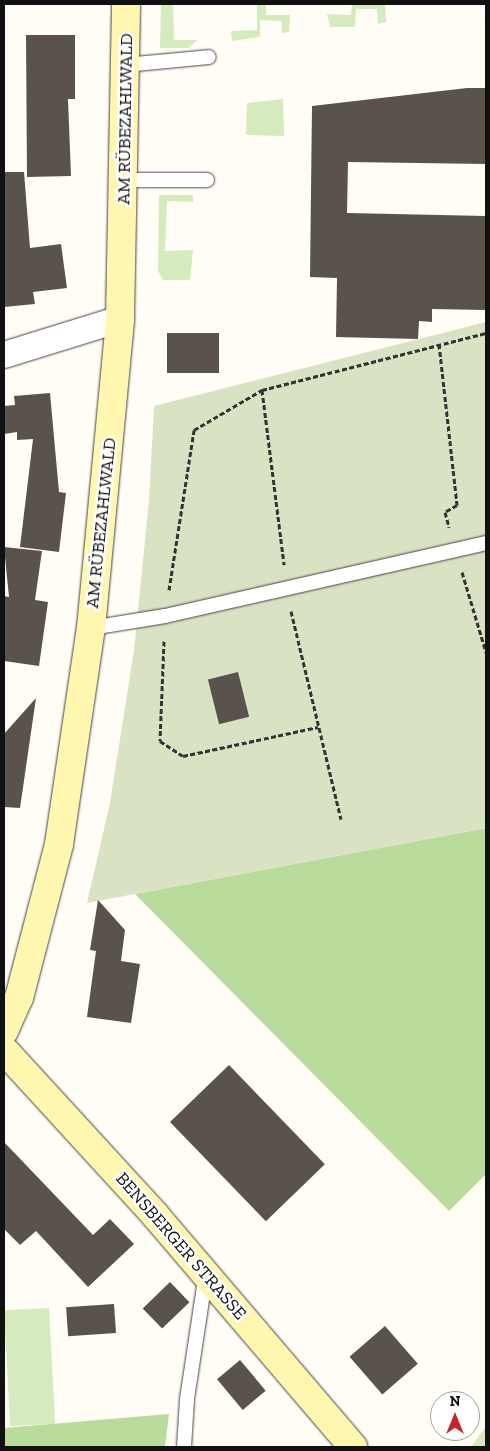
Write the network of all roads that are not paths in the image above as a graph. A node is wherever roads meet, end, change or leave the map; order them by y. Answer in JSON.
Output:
{"nodes":[{"id":1,"x":126,"y":4,"type":"edge"},
{"id":2,"x":209,"y":57,"type":"dead end"},
{"id":3,"x":125,"y":65,"type":"junction"},
{"id":4,"x":125,"y":180,"type":"junction"},
{"id":5,"x":207,"y":180,"type":"dead end"},
{"id":6,"x":120,"y":319,"type":"junction"},
{"id":7,"x":4,"y":355,"type":"edge"},
{"id":8,"x":486,"y":543,"type":"edge"},
{"id":9,"x":91,"y":628,"type":"junction"},
{"id":10,"x":4,"y":1031,"type":"edge"},
{"id":11,"x":4,"y":1050,"type":"edge"},
{"id":12,"x":206,"y":1274,"type":"junction"},
{"id":13,"x":184,"y":1447,"type":"edge"},
{"id":14,"x":353,"y":1447,"type":"edge"}],
"edges":[{"from":1,"to":3,"type":"street","name":"AM RÜBEZAHLWALD"},
{"from":2,"to":3,"type":"lane"},
{"from":3,"to":4,"type":"street","name":"AM RÜBEZAHLWALD"},
{"from":4,"to":5,"type":"lane"},
{"from":4,"to":6,"type":"street","name":"AM RÜBEZAHLWALD"},
{"from":6,"to":7,"type":"street"},
{"from":6,"to":9,"type":"street","name":"AM RÜBEZAHLWALD"},
{"from":8,"to":9,"type":"lane"},
{"from":9,"to":10,"type":"street","name":"AM RÜBEZAHLWALD"},
{"from":11,"to":12,"type":"street","name":"BENSBERGER STRASSE"},
{"from":12,"to":13,"type":"lane"},
{"from":12,"to":14,"type":"street","name":"BENSBERGER STRASSE"}]}
